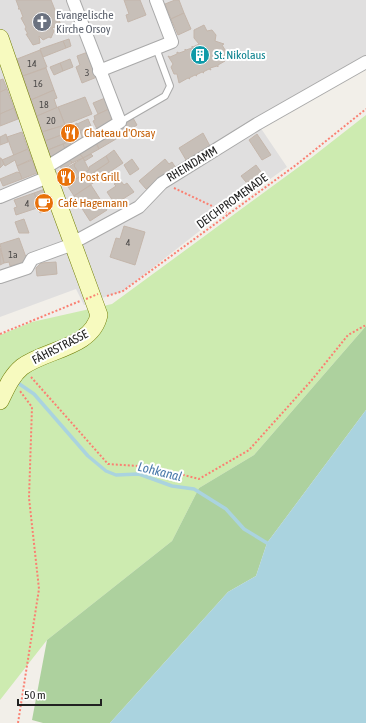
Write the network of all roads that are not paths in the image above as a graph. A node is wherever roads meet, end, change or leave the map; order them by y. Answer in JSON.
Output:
{"nodes":[{"id":1,"x":73,"y":0,"type":"edge"},
{"id":2,"x":156,"y":0,"type":"edge"},
{"id":3,"x":0,"y":38,"type":"edge"},
{"id":4,"x":156,"y":48,"type":"junction"},
{"id":5,"x":366,"y":62,"type":"edge"},
{"id":6,"x":99,"y":71,"type":"junction"},
{"id":7,"x":120,"y":122,"type":"junction"},
{"id":8,"x":46,"y":172,"type":"junction"},
{"id":9,"x":0,"y":197,"type":"edge"},
{"id":10,"x":72,"y":242,"type":"junction"},
{"id":11,"x":0,"y":277,"type":"edge"},
{"id":12,"x":0,"y":401,"type":"edge"}],
"edges":[{"from":1,"to":6,"type":"street"},
{"from":2,"to":4,"type":"street"},
{"from":3,"to":8,"type":"main road"},
{"from":4,"to":6,"type":"street"},
{"from":4,"to":7,"type":"lane"},
{"from":5,"to":10,"type":"street","name":"RHEINDAMM"},
{"from":6,"to":7,"type":"street"},
{"from":7,"to":8,"type":"street"},
{"from":8,"to":9,"type":"street"},
{"from":8,"to":10,"type":"main road","name":"FÄHRSTRASSE"},
{"from":10,"to":11,"type":"street","name":"RHEINDAMM"},
{"from":10,"to":12,"type":"main road","name":"FÄHRSTRASSE"}]}
